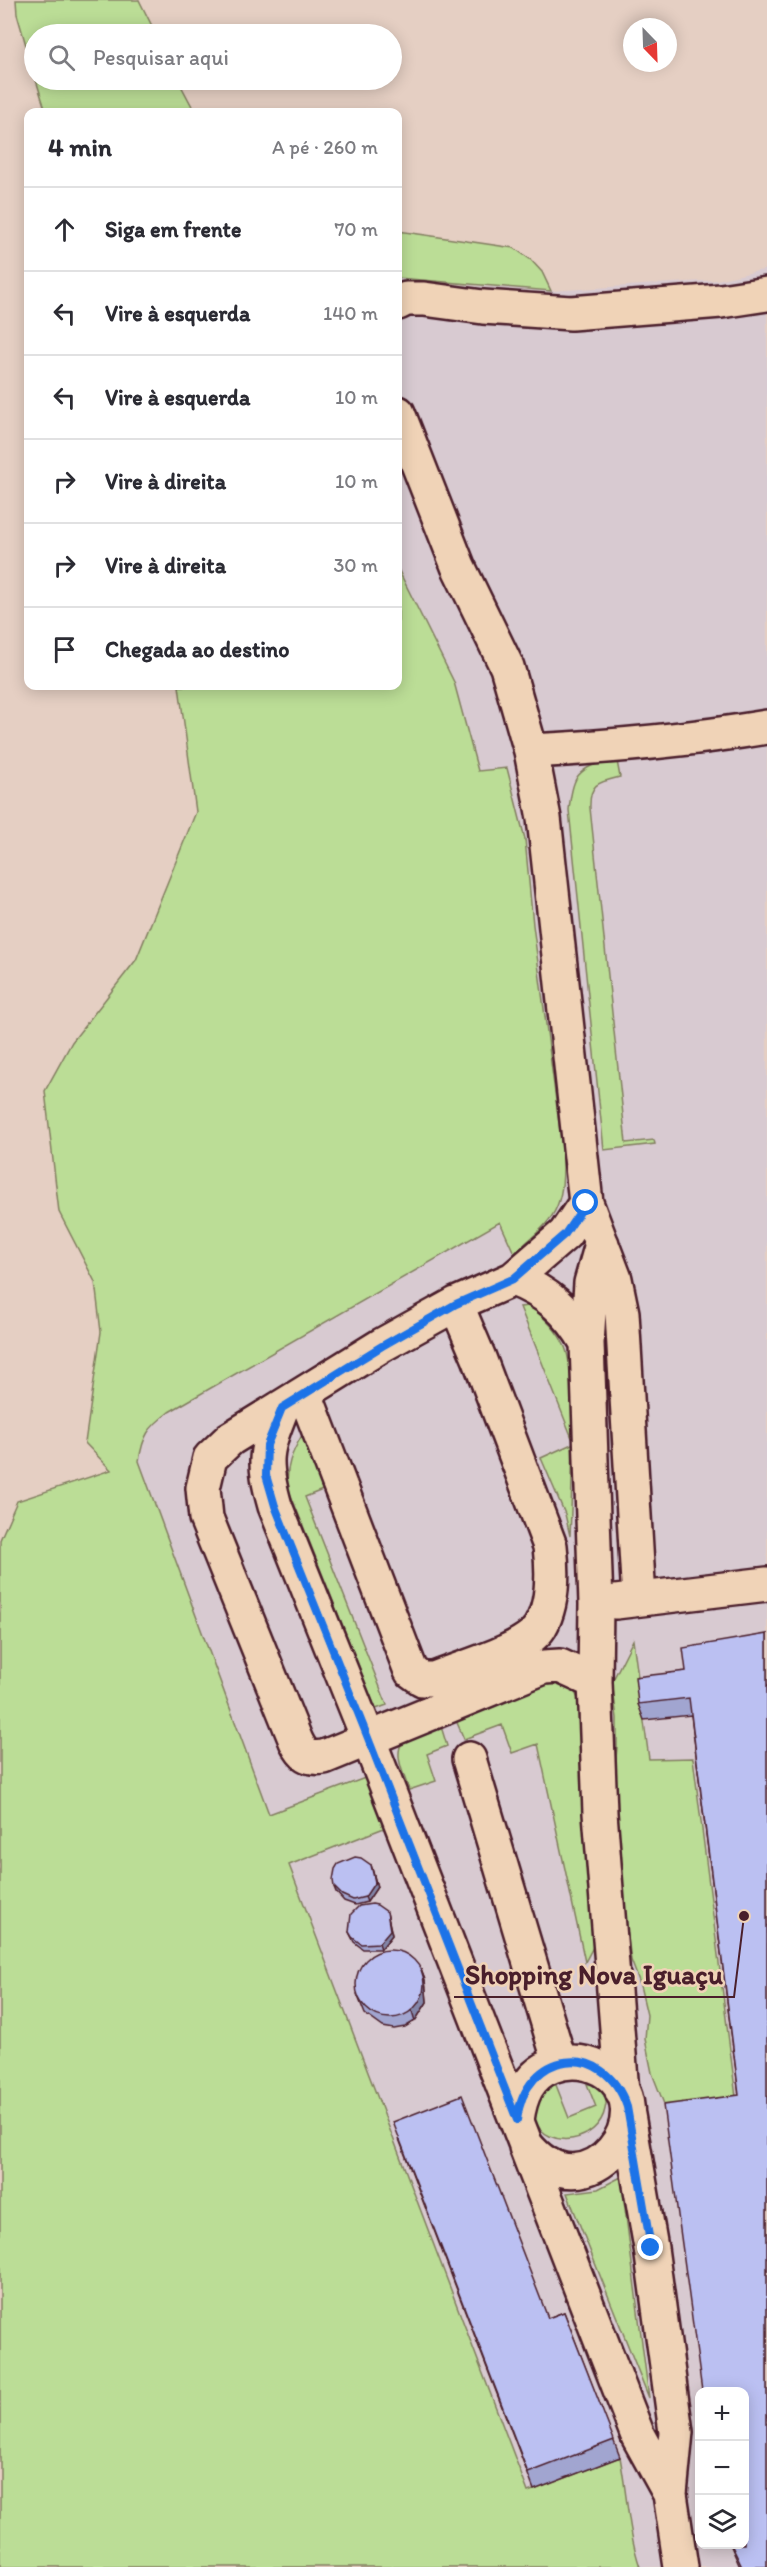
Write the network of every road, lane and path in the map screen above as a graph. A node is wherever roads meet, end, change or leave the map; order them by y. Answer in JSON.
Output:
{"nodes":[{"id":1,"x":767,"y":294,"type":"edge"},
{"id":2,"x":402,"y":300,"type":"edge"},
{"id":3,"x":402,"y":423,"type":"edge"},
{"id":4,"x":767,"y":728,"type":"edge"},
{"id":5,"x":531,"y":751,"type":"junction"},
{"id":6,"x":586,"y":1203,"type":"junction"},
{"id":7,"x":602,"y":1244,"type":"junction"},
{"id":8,"x":513,"y":1279,"type":"junction"},
{"id":9,"x":456,"y":1304,"type":"junction"},
{"id":10,"x":587,"y":1342,"type":"junction"},
{"id":11,"x":293,"y":1401,"type":"junction"},
{"id":12,"x":767,"y":1584,"type":"edge"},
{"id":13,"x":639,"y":1599,"type":"junction"},
{"id":14,"x":596,"y":1604,"type":"junction"},
{"id":15,"x":595,"y":1682,"type":"junction"},
{"id":16,"x":368,"y":1738,"type":"junction"},
{"id":17,"x":469,"y":1759,"type":"dead end"},
{"id":18,"x":560,"y":2063,"type":"junction"},
{"id":19,"x":624,"y":2100,"type":"junction"},
{"id":20,"x":522,"y":2133,"type":"junction"},
{"id":21,"x":670,"y":2494,"type":"junction"},
{"id":22,"x":681,"y":2567,"type":"edge"}],
"edges":[{"from":1,"to":2,"type":"lane"},
{"from":3,"to":5,"type":"lane"},
{"from":4,"to":5,"type":"lane"},
{"from":5,"to":6,"type":"lane"},
{"from":6,"to":7,"type":"lane"},
{"from":6,"to":8,"type":"lane"},
{"from":7,"to":10,"type":"lane"},
{"from":7,"to":13,"type":"lane"},
{"from":8,"to":9,"type":"lane"},
{"from":8,"to":10,"type":"lane"},
{"from":9,"to":11,"type":"lane"},
{"from":9,"to":11,"type":"lane"},
{"from":10,"to":14,"type":"lane"},
{"from":11,"to":16,"type":"lane"},
{"from":11,"to":16,"type":"lane"},
{"from":12,"to":13,"type":"lane"},
{"from":13,"to":14,"type":"lane"},
{"from":14,"to":15,"type":"lane"},
{"from":15,"to":16,"type":"lane"},
{"from":15,"to":19,"type":"lane"},
{"from":16,"to":20,"type":"lane"},
{"from":17,"to":18,"type":"lane"},
{"from":18,"to":19,"type":"lane"},
{"from":18,"to":20,"type":"lane"},
{"from":19,"to":20,"type":"lane"},
{"from":19,"to":21,"type":"lane"},
{"from":20,"to":21,"type":"lane"},
{"from":21,"to":22,"type":"lane"}]}
